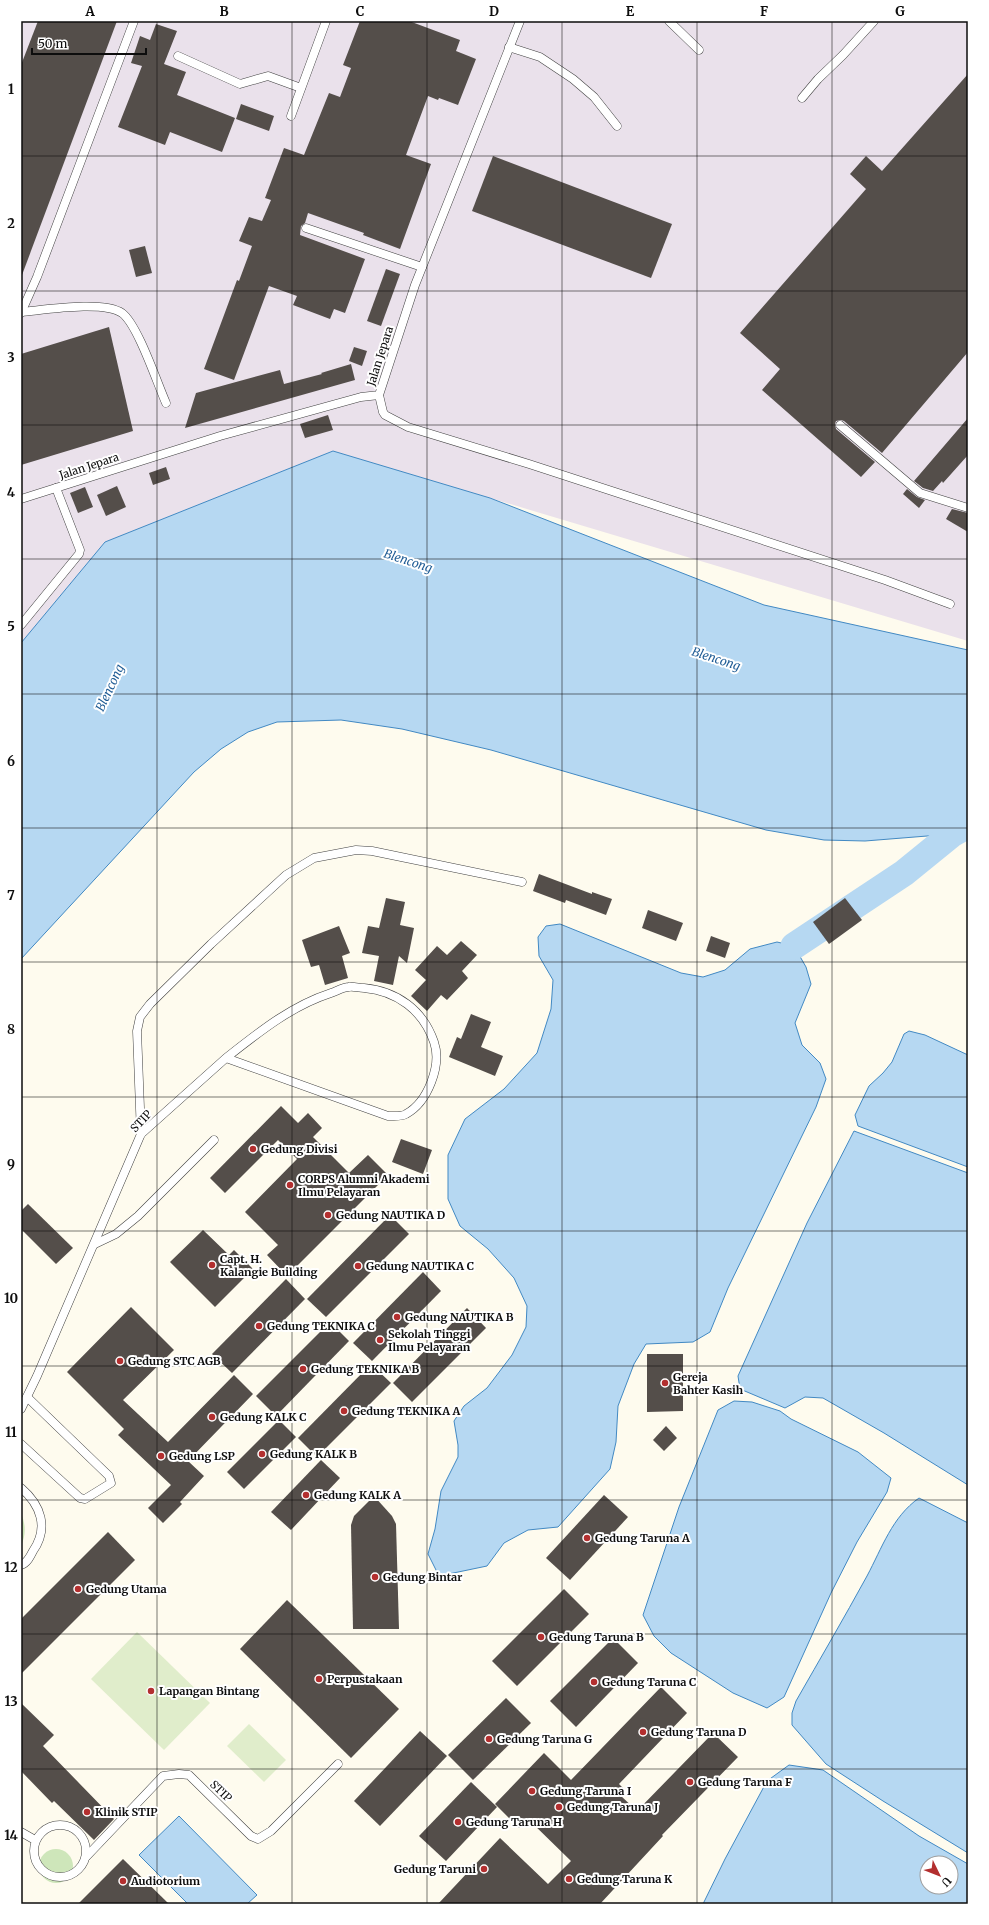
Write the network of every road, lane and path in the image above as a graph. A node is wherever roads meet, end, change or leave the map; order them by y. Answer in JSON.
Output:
{"nodes":[{"id":1,"x":134,"y":21,"type":"edge"},
{"id":2,"x":326,"y":21,"type":"edge"},
{"id":3,"x":520,"y":21,"type":"edge"},
{"id":4,"x":669,"y":21,"type":"edge"},
{"id":5,"x":874,"y":21,"type":"edge"},
{"id":6,"x":509,"y":47,"type":"junction"},
{"id":7,"x":699,"y":50,"type":"dead end"},
{"id":8,"x":178,"y":56,"type":"dead end"},
{"id":9,"x":301,"y":88,"type":"junction"},
{"id":10,"x":802,"y":98,"type":"dead end"},
{"id":11,"x":291,"y":116,"type":"dead end"},
{"id":12,"x":617,"y":126,"type":"dead end"},
{"id":13,"x":306,"y":228,"type":"dead end"},
{"id":14,"x":422,"y":267,"type":"junction"},
{"id":15,"x":21,"y":312,"type":"edge"},
{"id":16,"x":379,"y":395,"type":"junction"},
{"id":17,"x":166,"y":403,"type":"dead end"},
{"id":18,"x":840,"y":425,"type":"dead end"},
{"id":19,"x":56,"y":488,"type":"junction"},
{"id":20,"x":21,"y":499,"type":"edge"},
{"id":21,"x":968,"y":508,"type":"edge"},
{"id":22,"x":950,"y":604,"type":"dead end"},
{"id":23,"x":21,"y":624,"type":"edge"},
{"id":24,"x":522,"y":882,"type":"dead end"},
{"id":25,"x":226,"y":1058,"type":"junction"},
{"id":26,"x":141,"y":1134,"type":"junction"},
{"id":27,"x":214,"y":1140,"type":"dead end"},
{"id":28,"x":95,"y":1244,"type":"junction"},
{"id":29,"x":27,"y":1397,"type":"junction"},
{"id":30,"x":21,"y":1409,"type":"edge"},
{"id":31,"x":21,"y":1444,"type":"edge"},
{"id":32,"x":21,"y":1488,"type":"edge"},
{"id":33,"x":23,"y":1566,"type":"edge"},
{"id":34,"x":338,"y":1764,"type":"dead end"},
{"id":35,"x":21,"y":1832,"type":"edge"},
{"id":36,"x":36,"y":1840,"type":"junction"},
{"id":37,"x":86,"y":1857,"type":"junction"}],
"edges":[{"from":1,"to":15,"type":"lane"},
{"from":2,"to":9,"type":"lane"},
{"from":3,"to":6,"type":"lane","name":"Jalan Jepara"},
{"from":4,"to":7,"type":"lane"},
{"from":5,"to":10,"type":"lane"},
{"from":6,"to":12,"type":"lane"},
{"from":6,"to":14,"type":"lane","name":"Jalan Jepara"},
{"from":8,"to":9,"type":"lane"},
{"from":9,"to":11,"type":"lane"},
{"from":13,"to":14,"type":"lane"},
{"from":14,"to":16,"type":"lane","name":"Jalan Jepara"},
{"from":15,"to":17,"type":"lane"},
{"from":16,"to":19,"type":"lane","name":"Jalan Jepara"},
{"from":16,"to":22,"type":"lane"},
{"from":18,"to":21,"type":"lane"},
{"from":19,"to":20,"type":"lane","name":"Jalan Jepara"},
{"from":19,"to":23,"type":"lane"},
{"from":24,"to":26,"type":"lane"},
{"from":25,"to":25,"type":"lane","name":"STIP"},
{"from":25,"to":26,"type":"lane","name":"STIP"},
{"from":26,"to":28,"type":"lane","name":"STIP"},
{"from":27,"to":28,"type":"lane"},
{"from":28,"to":29,"type":"lane","name":"STIP"},
{"from":29,"to":30,"type":"lane","name":"STIP"},
{"from":29,"to":31,"type":"lane"},
{"from":32,"to":33,"type":"lane"},
{"from":34,"to":37,"type":"lane","name":"STIP"},
{"from":35,"to":36,"type":"lane"},
{"from":36,"to":37,"type":"lane"},
{"from":36,"to":37,"type":"lane","name":"STIP"}]}
